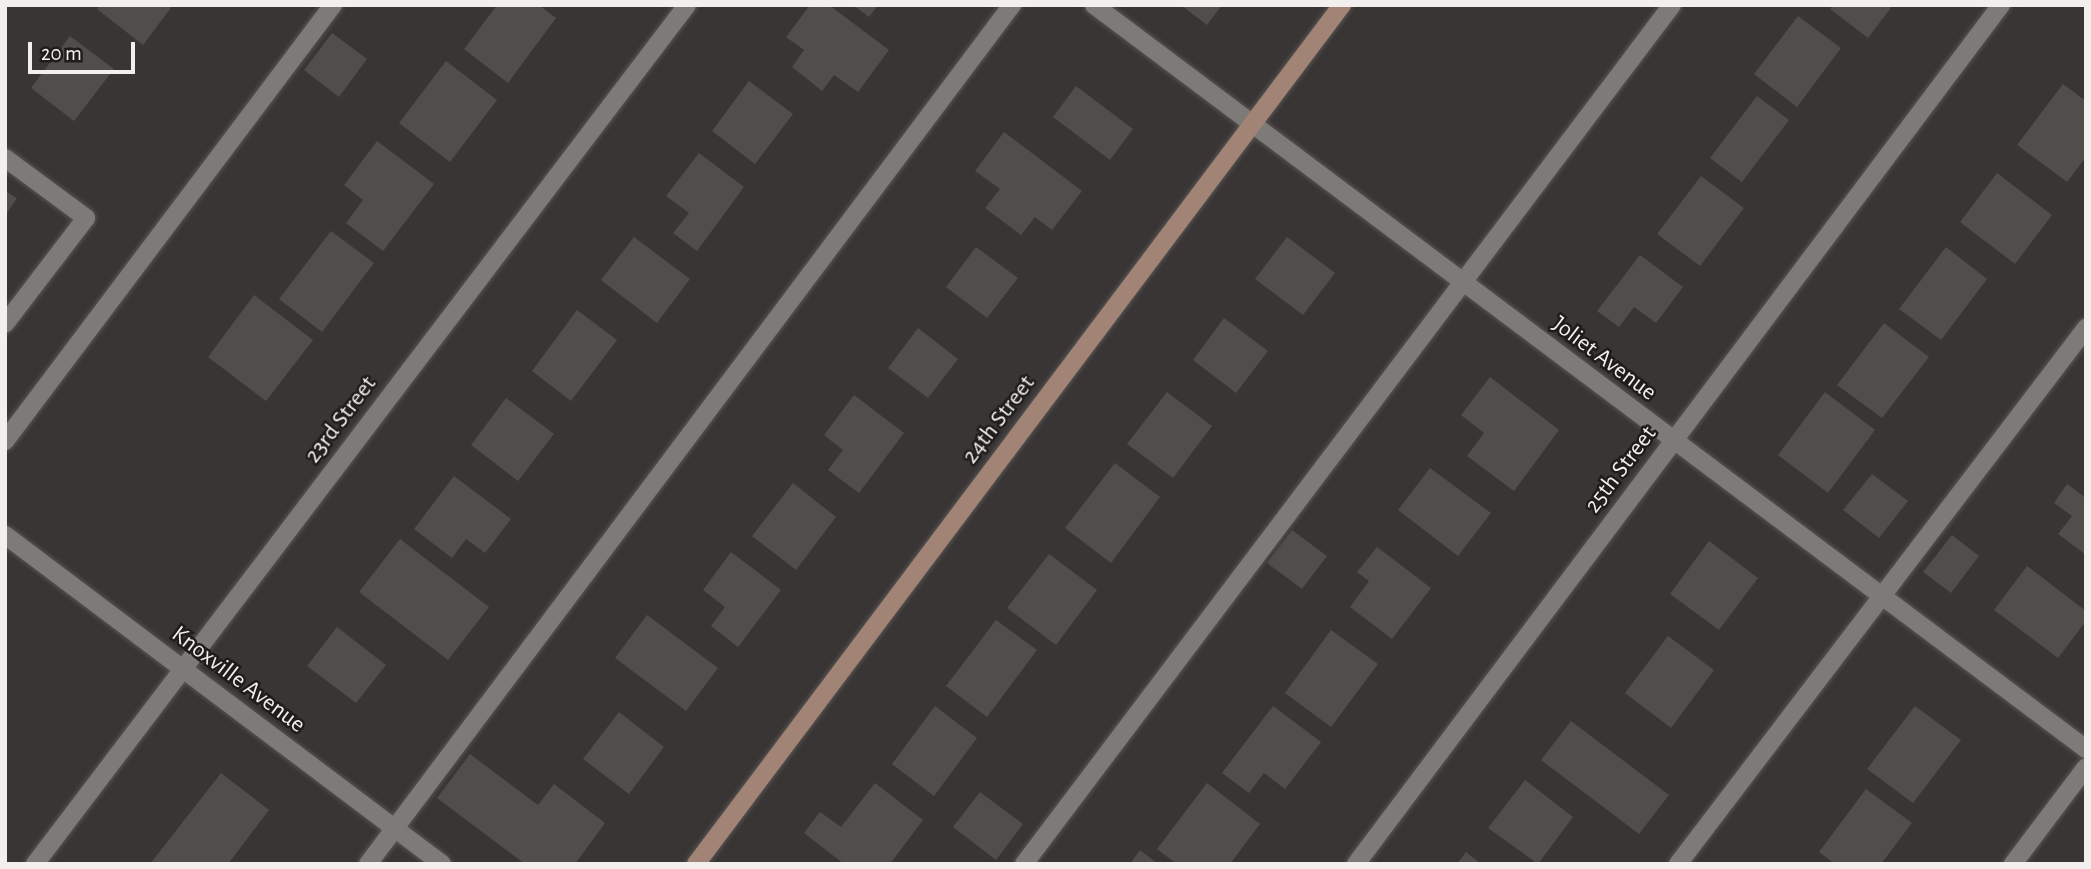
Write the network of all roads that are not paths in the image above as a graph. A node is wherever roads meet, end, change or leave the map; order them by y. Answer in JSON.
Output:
{"nodes":[{"id":1,"x":333,"y":5,"type":"edge"},
{"id":2,"x":687,"y":5,"type":"edge"},
{"id":3,"x":1012,"y":5,"type":"edge"},
{"id":4,"x":1094,"y":5,"type":"edge"},
{"id":5,"x":1342,"y":5,"type":"edge"},
{"id":6,"x":1672,"y":5,"type":"edge"},
{"id":7,"x":2001,"y":5,"type":"edge"},
{"id":8,"x":1252,"y":125,"type":"junction"},
{"id":9,"x":5,"y":158,"type":"edge"},
{"id":10,"x":1462,"y":283,"type":"junction"},
{"id":11,"x":5,"y":324,"type":"edge"},
{"id":12,"x":2086,"y":328,"type":"edge"},
{"id":13,"x":5,"y":441,"type":"edge"},
{"id":14,"x":1673,"y":441,"type":"junction"},
{"id":15,"x":5,"y":535,"type":"edge"},
{"id":16,"x":1882,"y":597,"type":"junction"},
{"id":17,"x":183,"y":668,"type":"junction"},
{"id":18,"x":2086,"y":749,"type":"edge"},
{"id":19,"x":2086,"y":767,"type":"edge"},
{"id":20,"x":395,"y":828,"type":"junction"},
{"id":21,"x":34,"y":864,"type":"edge"},
{"id":22,"x":368,"y":864,"type":"edge"},
{"id":23,"x":442,"y":864,"type":"edge"},
{"id":24,"x":696,"y":864,"type":"edge"},
{"id":25,"x":1024,"y":864,"type":"edge"},
{"id":26,"x":1356,"y":864,"type":"edge"},
{"id":27,"x":1678,"y":864,"type":"edge"},
{"id":28,"x":2013,"y":864,"type":"edge"}],
"edges":[{"from":1,"to":13,"type":"street"},
{"from":2,"to":17,"type":"street","name":"23rd Street"},
{"from":3,"to":20,"type":"street"},
{"from":4,"to":8,"type":"street","name":"Joliet Avenue"},
{"from":5,"to":8,"type":"street","name":"24th Street"},
{"from":6,"to":10,"type":"street"},
{"from":7,"to":14,"type":"street","name":"25th Street"},
{"from":8,"to":10,"type":"street","name":"Joliet Avenue"},
{"from":8,"to":24,"type":"street","name":"24th Street"},
{"from":9,"to":11,"type":"street"},
{"from":10,"to":14,"type":"street","name":"Joliet Avenue"},
{"from":10,"to":25,"type":"street"},
{"from":12,"to":16,"type":"street"},
{"from":14,"to":16,"type":"street","name":"Joliet Avenue"},
{"from":14,"to":26,"type":"street","name":"25th Street"},
{"from":15,"to":17,"type":"street","name":"Knoxville Avenue"},
{"from":16,"to":18,"type":"street","name":"Joliet Avenue"},
{"from":16,"to":27,"type":"street"},
{"from":17,"to":20,"type":"street","name":"Knoxville Avenue"},
{"from":17,"to":21,"type":"street","name":"23rd Street"},
{"from":19,"to":28,"type":"street"},
{"from":20,"to":22,"type":"street"},
{"from":20,"to":23,"type":"street","name":"Knoxville Avenue"}]}
